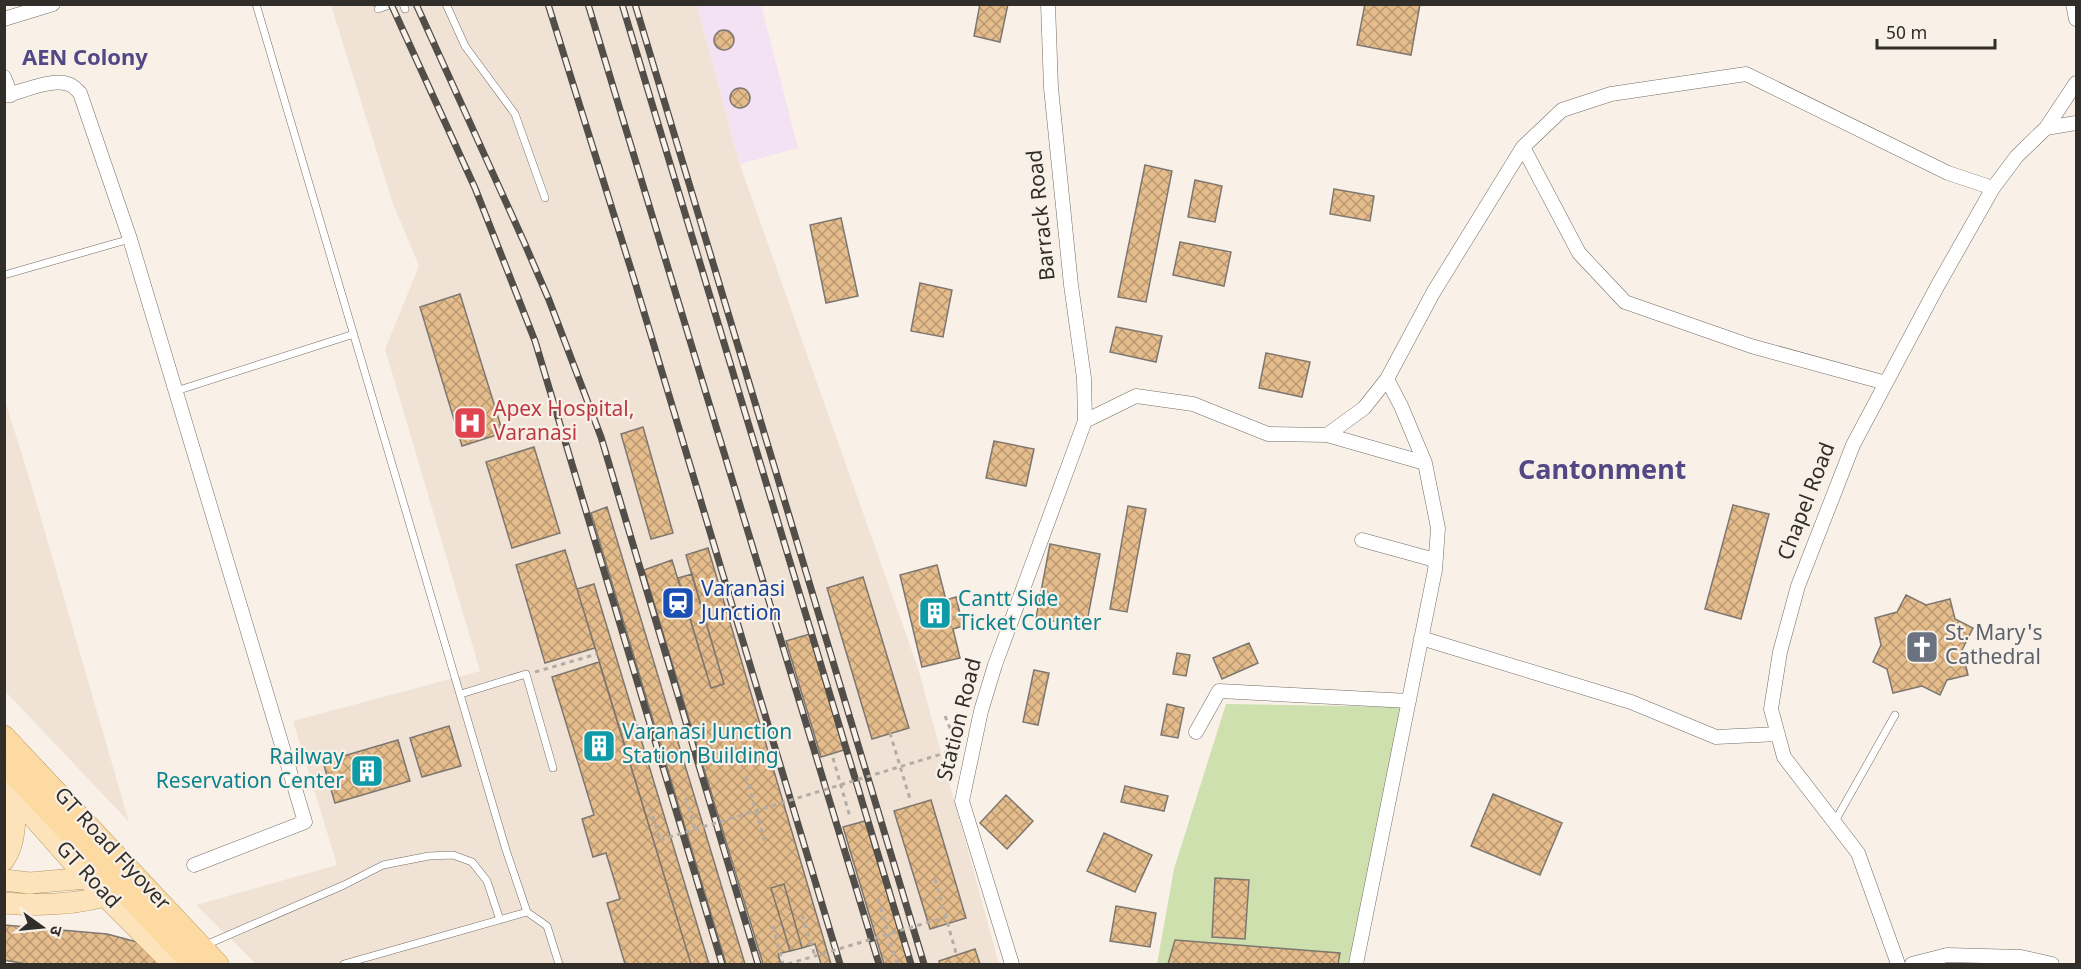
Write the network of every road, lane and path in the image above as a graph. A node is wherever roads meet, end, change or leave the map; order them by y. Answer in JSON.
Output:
{"nodes":[{"id":1,"x":53,"y":4,"type":"edge"},
{"id":2,"x":256,"y":4,"type":"edge"},
{"id":3,"x":392,"y":4,"type":"edge"},
{"id":4,"x":446,"y":4,"type":"edge"},
{"id":5,"x":1048,"y":4,"type":"edge"},
{"id":6,"x":2073,"y":4,"type":"edge"},
{"id":7,"x":378,"y":9,"type":"dead end"},
{"id":8,"x":4,"y":19,"type":"edge"},
{"id":9,"x":2076,"y":19,"type":"edge"},
{"id":10,"x":4,"y":77,"type":"edge"},
{"id":11,"x":2076,"y":83,"type":"edge"},
{"id":12,"x":8,"y":96,"type":"edge"},
{"id":13,"x":2076,"y":123,"type":"edge"},
{"id":14,"x":2046,"y":128,"type":"junction"},
{"id":15,"x":1523,"y":147,"type":"junction"},
{"id":16,"x":1993,"y":188,"type":"junction"},
{"id":17,"x":545,"y":198,"type":"dead end"},
{"id":18,"x":130,"y":238,"type":"junction"},
{"id":19,"x":4,"y":275,"type":"edge"},
{"id":20,"x":354,"y":334,"type":"junction"},
{"id":21,"x":1387,"y":379,"type":"junction"},
{"id":22,"x":1886,"y":384,"type":"junction"},
{"id":23,"x":176,"y":391,"type":"junction"},
{"id":24,"x":1085,"y":421,"type":"junction"},
{"id":25,"x":1327,"y":435,"type":"junction"},
{"id":26,"x":1425,"y":463,"type":"junction"},
{"id":27,"x":1362,"y":540,"type":"dead end"},
{"id":28,"x":1436,"y":560,"type":"junction"},
{"id":29,"x":1421,"y":638,"type":"junction"},
{"id":30,"x":597,"y":654,"type":"dead end"},
{"id":31,"x":526,"y":674,"type":"junction"},
{"id":32,"x":461,"y":694,"type":"junction"},
{"id":33,"x":1409,"y":701,"type":"junction"},
{"id":34,"x":1894,"y":715,"type":"dead end"},
{"id":35,"x":945,"y":716,"type":"dead end"},
{"id":36,"x":4,"y":724,"type":"edge"},
{"id":37,"x":1197,"y":732,"type":"dead end"},
{"id":38,"x":890,"y":733,"type":"dead end"},
{"id":39,"x":1778,"y":734,"type":"junction"},
{"id":40,"x":4,"y":736,"type":"edge"},
{"id":41,"x":833,"y":758,"type":"dead end"},
{"id":42,"x":4,"y":764,"type":"edge"},
{"id":43,"x":900,"y":766,"type":"junction"},
{"id":44,"x":554,"y":768,"type":"dead end"},
{"id":45,"x":746,"y":776,"type":"dead end"},
{"id":46,"x":841,"y":785,"type":"junction"},
{"id":47,"x":9,"y":789,"type":"edge"},
{"id":48,"x":686,"y":798,"type":"dead end"},
{"id":49,"x":910,"y":799,"type":"dead end"},
{"id":50,"x":650,"y":807,"type":"dead end"},
{"id":51,"x":756,"y":810,"type":"junction"},
{"id":52,"x":850,"y":817,"type":"dead end"},
{"id":53,"x":1834,"y":823,"type":"junction"},
{"id":54,"x":695,"y":829,"type":"junction"},
{"id":55,"x":765,"y":842,"type":"dead end"},
{"id":56,"x":4,"y":860,"type":"edge"},
{"id":57,"x":194,"y":865,"type":"dead end"},
{"id":58,"x":87,"y":878,"type":"junction"},
{"id":59,"x":935,"y":879,"type":"dead end"},
{"id":60,"x":4,"y":880,"type":"edge"},
{"id":61,"x":105,"y":896,"type":"junction"},
{"id":62,"x":878,"y":899,"type":"dead end"},
{"id":63,"x":4,"y":903,"type":"edge"},
{"id":64,"x":527,"y":912,"type":"junction"},
{"id":65,"x":802,"y":915,"type":"dead end"},
{"id":66,"x":946,"y":917,"type":"junction"},
{"id":67,"x":500,"y":920,"type":"junction"},
{"id":68,"x":773,"y":926,"type":"dead end"},
{"id":69,"x":888,"y":934,"type":"junction"},
{"id":70,"x":208,"y":944,"type":"junction"},
{"id":71,"x":956,"y":953,"type":"dead end"},
{"id":72,"x":815,"y":956,"type":"junction"},
{"id":73,"x":173,"y":964,"type":"edge"},
{"id":74,"x":192,"y":964,"type":"edge"},
{"id":75,"x":218,"y":964,"type":"edge"},
{"id":76,"x":227,"y":964,"type":"edge"},
{"id":77,"x":344,"y":964,"type":"edge"},
{"id":78,"x":559,"y":964,"type":"edge"},
{"id":79,"x":786,"y":964,"type":"edge"},
{"id":80,"x":897,"y":964,"type":"edge"},
{"id":81,"x":1012,"y":964,"type":"edge"},
{"id":82,"x":1356,"y":964,"type":"edge"},
{"id":83,"x":1898,"y":964,"type":"edge"},
{"id":84,"x":1912,"y":964,"type":"edge"},
{"id":85,"x":2052,"y":964,"type":"edge"}],
"edges":[{"from":1,"to":8,"type":"street"},
{"from":2,"to":20,"type":"lane"},
{"from":3,"to":7,"type":"lane"},
{"from":4,"to":17,"type":"lane"},
{"from":5,"to":24,"type":"street","name":"Barrack Road"},
{"from":6,"to":9,"type":"street"},
{"from":10,"to":12,"type":"street"},
{"from":11,"to":14,"type":"street","name":"Chapel Road"},
{"from":12,"to":18,"type":"street"},
{"from":13,"to":14,"type":"street"},
{"from":14,"to":16,"type":"street","name":"Chapel Road"},
{"from":15,"to":16,"type":"street"},
{"from":15,"to":21,"type":"street"},
{"from":15,"to":22,"type":"street"},
{"from":16,"to":22,"type":"street","name":"Chapel Road"},
{"from":18,"to":19,"type":"lane"},
{"from":18,"to":23,"type":"street"},
{"from":20,"to":23,"type":"lane"},
{"from":20,"to":32,"type":"lane"},
{"from":21,"to":25,"type":"street"},
{"from":21,"to":26,"type":"street"},
{"from":22,"to":39,"type":"street","name":"Chapel Road"},
{"from":23,"to":57,"type":"street"},
{"from":24,"to":25,"type":"street"},
{"from":24,"to":81,"type":"street","name":"Station Road"},
{"from":25,"to":26,"type":"street"},
{"from":26,"to":28,"type":"street"},
{"from":27,"to":28,"type":"street"},
{"from":28,"to":29,"type":"street"},
{"from":29,"to":33,"type":"street"},
{"from":29,"to":39,"type":"street"},
{"from":30,"to":31,"type":"path"},
{"from":31,"to":32,"type":"lane"},
{"from":31,"to":44,"type":"lane"},
{"from":32,"to":64,"type":"lane"},
{"from":33,"to":37,"type":"street"},
{"from":33,"to":82,"type":"street"},
{"from":34,"to":53,"type":"lane"},
{"from":35,"to":43,"type":"path","bridge":true},
{"from":36,"to":70,"type":"main road","name":"GT Road"},
{"from":38,"to":43,"type":"path"},
{"from":39,"to":53,"type":"street","name":"Chapel Road"},
{"from":40,"to":75,"type":"highway","name":"GT Road Flyover"},
{"from":41,"to":46,"type":"path"},
{"from":42,"to":74,"type":"highway","name":"GT Road Flyover"},
{"from":43,"to":46,"type":"path","bridge":true},
{"from":43,"to":49,"type":"path"},
{"from":45,"to":51,"type":"path"},
{"from":46,"to":51,"type":"path","bridge":true},
{"from":46,"to":52,"type":"path"},
{"from":47,"to":56,"type":"main road"},
{"from":47,"to":58,"type":"main road","name":"GT Road"},
{"from":48,"to":54,"type":"path"},
{"from":50,"to":54,"type":"path","bridge":true},
{"from":51,"to":54,"type":"path","bridge":true},
{"from":51,"to":55,"type":"path"},
{"from":53,"to":83,"type":"street","name":"Chapel Road"},
{"from":58,"to":60,"type":"main road"},
{"from":58,"to":61,"type":"main road","name":"GT Road"},
{"from":59,"to":66,"type":"path"},
{"from":61,"to":63,"type":"main road"},
{"from":61,"to":73,"type":"main road","name":"GT Road"},
{"from":62,"to":69,"type":"path"},
{"from":64,"to":67,"type":"lane"},
{"from":64,"to":78,"type":"lane"},
{"from":65,"to":72,"type":"path"},
{"from":66,"to":69,"type":"path","bridge":true},
{"from":66,"to":71,"type":"path"},
{"from":67,"to":70,"type":"lane"},
{"from":67,"to":77,"type":"lane"},
{"from":68,"to":79,"type":"path"},
{"from":69,"to":72,"type":"path","bridge":true},
{"from":69,"to":80,"type":"path"},
{"from":70,"to":76,"type":"main road","name":"GT Road"},
{"from":72,"to":79,"type":"path","bridge":true},
{"from":84,"to":85,"type":"street"}]}
